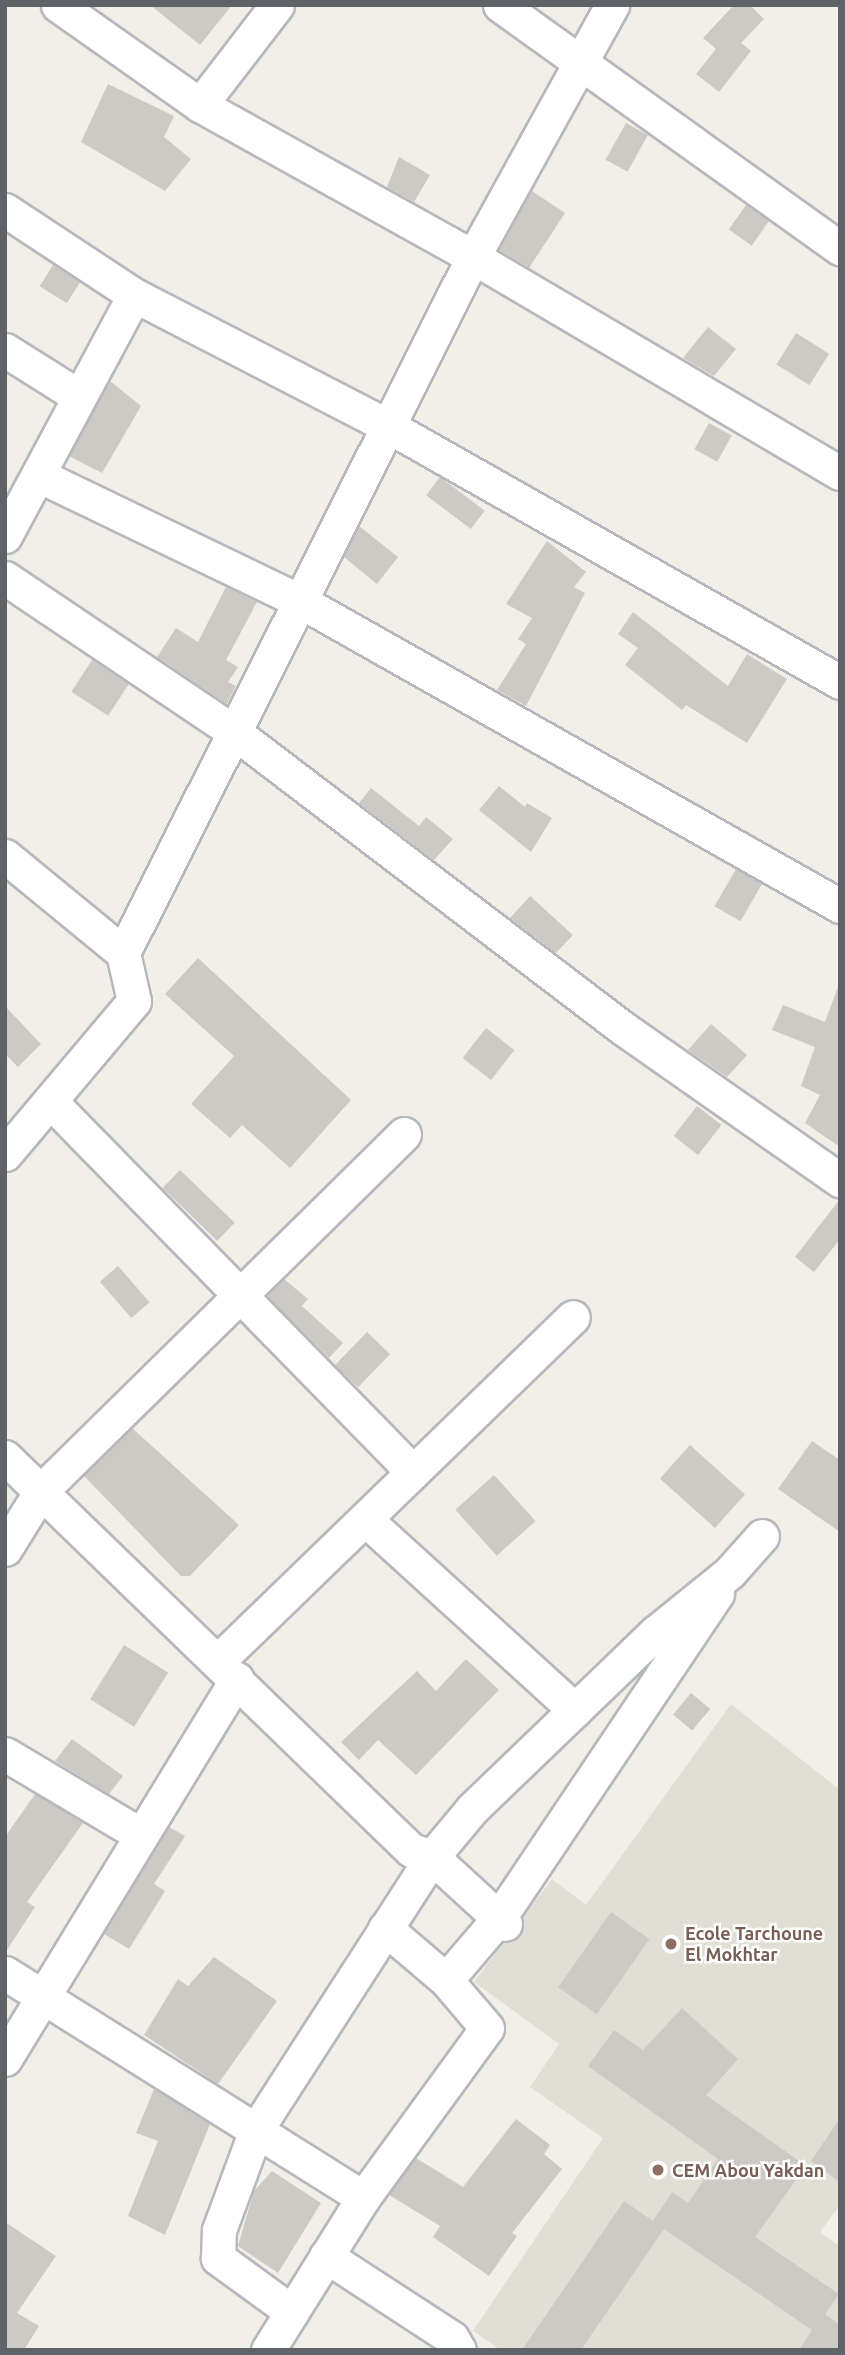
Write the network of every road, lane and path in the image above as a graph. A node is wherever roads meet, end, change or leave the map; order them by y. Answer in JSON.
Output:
{"nodes":[{"id":1,"x":58,"y":5,"type":"edge"},
{"id":2,"x":277,"y":5,"type":"edge"},
{"id":3,"x":500,"y":5,"type":"edge"},
{"id":4,"x":612,"y":5,"type":"edge"},
{"id":5,"x":579,"y":65,"type":"junction"},
{"id":6,"x":200,"y":105,"type":"junction"},
{"id":7,"x":5,"y":210,"type":"edge"},
{"id":8,"x":840,"y":248,"type":"edge"},
{"id":9,"x":473,"y":257,"type":"junction"},
{"id":10,"x":134,"y":295,"type":"junction"},
{"id":11,"x":5,"y":350,"type":"edge"},
{"id":12,"x":78,"y":396,"type":"junction"},
{"id":13,"x":388,"y":426,"type":"junction"},
{"id":14,"x":840,"y":473,"type":"edge"},
{"id":15,"x":38,"y":475,"type":"junction"},
{"id":16,"x":5,"y":536,"type":"edge"},
{"id":17,"x":5,"y":578,"type":"edge"},
{"id":18,"x":300,"y":601,"type":"junction"},
{"id":19,"x":840,"y":682,"type":"edge"},
{"id":20,"x":234,"y":732,"type":"junction"},
{"id":21,"x":5,"y":856,"type":"edge"},
{"id":22,"x":840,"y":906,"type":"edge"},
{"id":23,"x":123,"y":953,"type":"junction"},
{"id":24,"x":50,"y":1101,"type":"junction"},
{"id":25,"x":404,"y":1134,"type":"dead end"},
{"id":26,"x":5,"y":1154,"type":"edge"},
{"id":27,"x":840,"y":1180,"type":"edge"},
{"id":28,"x":237,"y":1297,"type":"junction"},
{"id":29,"x":573,"y":1317,"type":"dead end"},
{"id":30,"x":5,"y":1457,"type":"edge"},
{"id":31,"x":413,"y":1472,"type":"junction"},
{"id":32,"x":41,"y":1491,"type":"junction"},
{"id":33,"x":365,"y":1519,"type":"junction"},
{"id":34,"x":762,"y":1536,"type":"dead end"},
{"id":35,"x":5,"y":1549,"type":"edge"},
{"id":36,"x":730,"y":1572,"type":"junction"},
{"id":37,"x":228,"y":1670,"type":"junction"},
{"id":38,"x":575,"y":1710,"type":"junction"},
{"id":39,"x":5,"y":1754,"type":"edge"},
{"id":40,"x":141,"y":1835,"type":"junction"},
{"id":41,"x":432,"y":1857,"type":"junction"},
{"id":42,"x":502,"y":1921,"type":"junction"},
{"id":43,"x":385,"y":1928,"type":"junction"},
{"id":44,"x":5,"y":1973,"type":"edge"},
{"id":45,"x":446,"y":1980,"type":"junction"},
{"id":46,"x":43,"y":1997,"type":"junction"},
{"id":47,"x":5,"y":2059,"type":"edge"},
{"id":48,"x":256,"y":2130,"type":"junction"},
{"id":49,"x":363,"y":2198,"type":"junction"},
{"id":50,"x":326,"y":2256,"type":"junction"},
{"id":51,"x":292,"y":2312,"type":"junction"},
{"id":52,"x":268,"y":2350,"type":"edge"},
{"id":53,"x":458,"y":2350,"type":"edge"}],
"edges":[{"from":1,"to":6,"type":"street"},
{"from":2,"to":6,"type":"street"},
{"from":3,"to":5,"type":"street"},
{"from":4,"to":5,"type":"street"},
{"from":5,"to":8,"type":"street"},
{"from":5,"to":9,"type":"street"},
{"from":6,"to":9,"type":"street"},
{"from":7,"to":10,"type":"street"},
{"from":9,"to":13,"type":"street"},
{"from":9,"to":14,"type":"street"},
{"from":10,"to":12,"type":"street"},
{"from":10,"to":13,"type":"street"},
{"from":11,"to":12,"type":"street"},
{"from":12,"to":15,"type":"street"},
{"from":13,"to":18,"type":"street"},
{"from":13,"to":19,"type":"street"},
{"from":15,"to":16,"type":"street"},
{"from":15,"to":18,"type":"street"},
{"from":17,"to":20,"type":"street"},
{"from":18,"to":20,"type":"street"},
{"from":18,"to":22,"type":"street"},
{"from":20,"to":23,"type":"street"},
{"from":20,"to":27,"type":"street"},
{"from":21,"to":23,"type":"street"},
{"from":23,"to":24,"type":"street"},
{"from":24,"to":26,"type":"street"},
{"from":24,"to":28,"type":"street"},
{"from":25,"to":28,"type":"street"},
{"from":28,"to":31,"type":"street"},
{"from":28,"to":32,"type":"street"},
{"from":29,"to":31,"type":"street"},
{"from":30,"to":32,"type":"street"},
{"from":31,"to":33,"type":"street"},
{"from":32,"to":35,"type":"street"},
{"from":32,"to":37,"type":"street"},
{"from":33,"to":37,"type":"street"},
{"from":33,"to":38,"type":"street"},
{"from":34,"to":36,"type":"street"},
{"from":36,"to":38,"type":"street"},
{"from":36,"to":42,"type":"street"},
{"from":37,"to":40,"type":"street"},
{"from":37,"to":41,"type":"street"},
{"from":38,"to":41,"type":"street"},
{"from":39,"to":40,"type":"street"},
{"from":40,"to":46,"type":"street"},
{"from":41,"to":42,"type":"street"},
{"from":41,"to":43,"type":"street"},
{"from":42,"to":45,"type":"street"},
{"from":43,"to":45,"type":"street"},
{"from":43,"to":48,"type":"street"},
{"from":44,"to":46,"type":"street"},
{"from":45,"to":49,"type":"street"},
{"from":46,"to":47,"type":"street"},
{"from":46,"to":48,"type":"street"},
{"from":48,"to":49,"type":"street"},
{"from":48,"to":51,"type":"street"},
{"from":49,"to":50,"type":"street"},
{"from":50,"to":51,"type":"street"},
{"from":50,"to":53,"type":"street"},
{"from":51,"to":52,"type":"street"}]}
